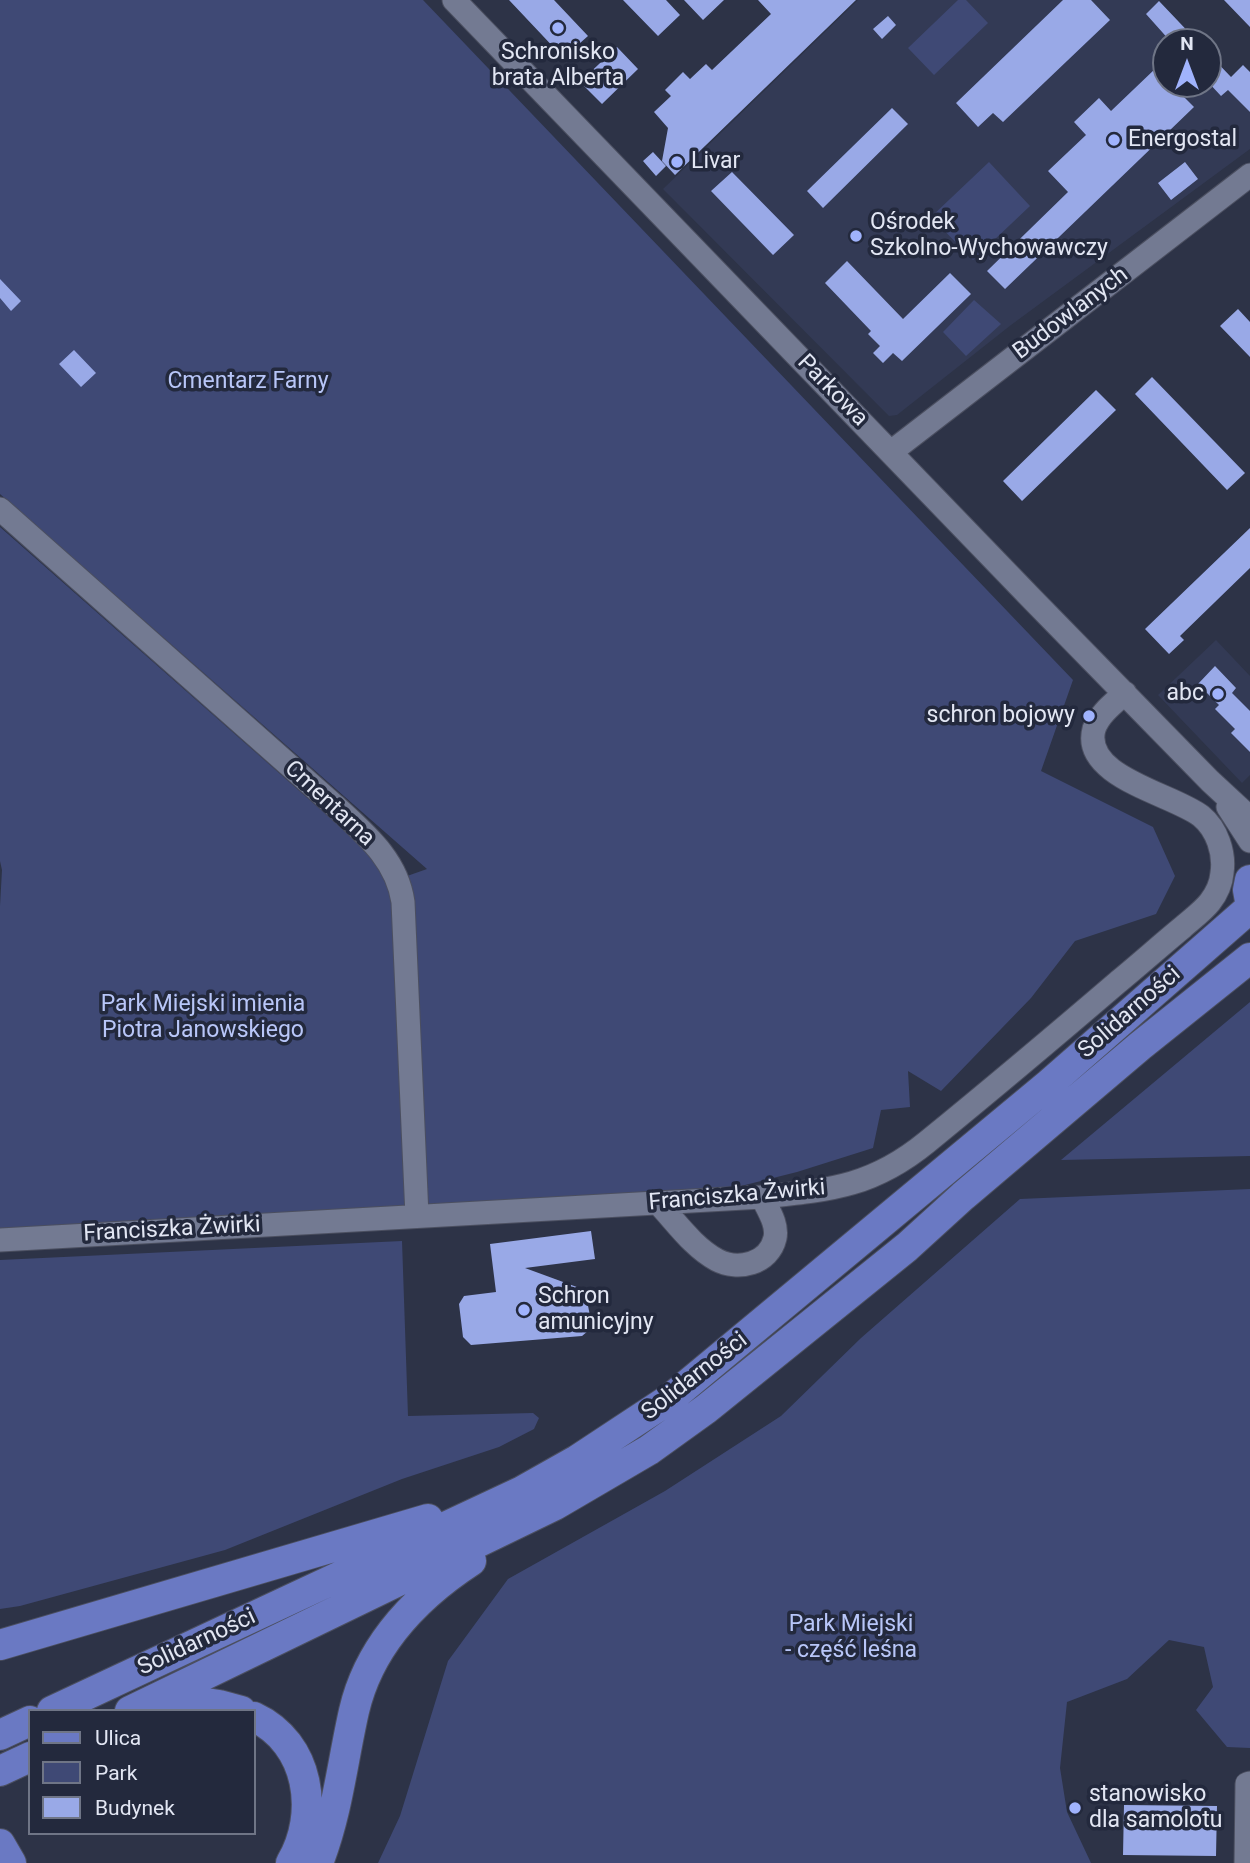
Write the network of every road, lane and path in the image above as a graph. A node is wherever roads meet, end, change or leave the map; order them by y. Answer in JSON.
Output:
{"nodes":[{"id":1,"x":454,"y":0,"type":"edge"},
{"id":2,"x":1250,"y":175,"type":"edge"},
{"id":3,"x":891,"y":452,"type":"junction"},
{"id":4,"x":0,"y":509,"type":"edge"},
{"id":5,"x":1125,"y":693,"type":"junction"},
{"id":6,"x":1210,"y":781,"type":"junction"},
{"id":7,"x":1250,"y":818,"type":"edge"},
{"id":8,"x":1250,"y":841,"type":"edge"},
{"id":9,"x":1250,"y":880,"type":"edge"},
{"id":10,"x":1250,"y":901,"type":"edge"},
{"id":11,"x":1250,"y":908,"type":"edge"},
{"id":12,"x":1250,"y":958,"type":"edge"},
{"id":13,"x":762,"y":1197,"type":"junction"},
{"id":14,"x":658,"y":1203,"type":"junction"},
{"id":15,"x":417,"y":1216,"type":"junction"},
{"id":16,"x":0,"y":1240,"type":"edge"},
{"id":17,"x":522,"y":1491,"type":"junction"},
{"id":18,"x":555,"y":1505,"type":"junction"},
{"id":19,"x":0,"y":1645,"type":"edge"},
{"id":20,"x":161,"y":1696,"type":"junction"},
{"id":21,"x":56,"y":1709,"type":"edge"},
{"id":22,"x":134,"y":1709,"type":"edge"},
{"id":23,"x":234,"y":1709,"type":"edge"},
{"id":24,"x":256,"y":1718,"type":"edge"},
{"id":25,"x":28,"y":1722,"type":"edge"},
{"id":26,"x":0,"y":1735,"type":"edge"},
{"id":27,"x":28,"y":1758,"type":"edge"},
{"id":28,"x":1,"y":1770,"type":"edge"},
{"id":29,"x":1250,"y":1783,"type":"edge"},
{"id":30,"x":0,"y":1844,"type":"edge"},
{"id":31,"x":12,"y":1863,"type":"edge"},
{"id":32,"x":290,"y":1863,"type":"edge"},
{"id":33,"x":318,"y":1863,"type":"edge"},
{"id":34,"x":1246,"y":1863,"type":"edge"}],
"edges":[{"from":1,"to":3,"type":"street","name":"Parkowa"},
{"from":2,"to":3,"type":"street","name":"Budowlanych"},
{"from":3,"to":5,"type":"street","name":"Parkowa"},
{"from":4,"to":15,"type":"street","name":"Cmentarna"},
{"from":5,"to":6,"type":"street","name":"Parkowa"},
{"from":5,"to":13,"type":"street","name":"Franciszka Żwirki"},
{"from":6,"to":7,"type":"street","name":"Parkowa"},
{"from":6,"to":8,"type":"street","name":"Parkowa"},
{"from":9,"to":10,"type":"main road"},
{"from":11,"to":17,"type":"main road","name":"Solidarności"},
{"from":12,"to":18,"type":"main road","name":"Solidarności"},
{"from":13,"to":14,"type":"street","name":"Franciszka Żwirki"},
{"from":13,"to":14,"type":"street"},
{"from":14,"to":15,"type":"street","name":"Franciszka Żwirki"},
{"from":15,"to":16,"type":"street","name":"Franciszka Żwirki"},
{"from":17,"to":19,"type":"main road"},
{"from":17,"to":21,"type":"main road","name":"Solidarności"},
{"from":18,"to":20,"type":"main road","name":"Solidarności"},
{"from":18,"to":33,"type":"main road"},
{"from":20,"to":22,"type":"main road","name":"Solidarności"},
{"from":20,"to":23,"type":"main road"},
{"from":24,"to":32,"type":"main road"},
{"from":25,"to":26,"type":"main road"},
{"from":27,"to":28,"type":"main road"},
{"from":29,"to":34,"type":"street"},
{"from":30,"to":31,"type":"main road"}]}
